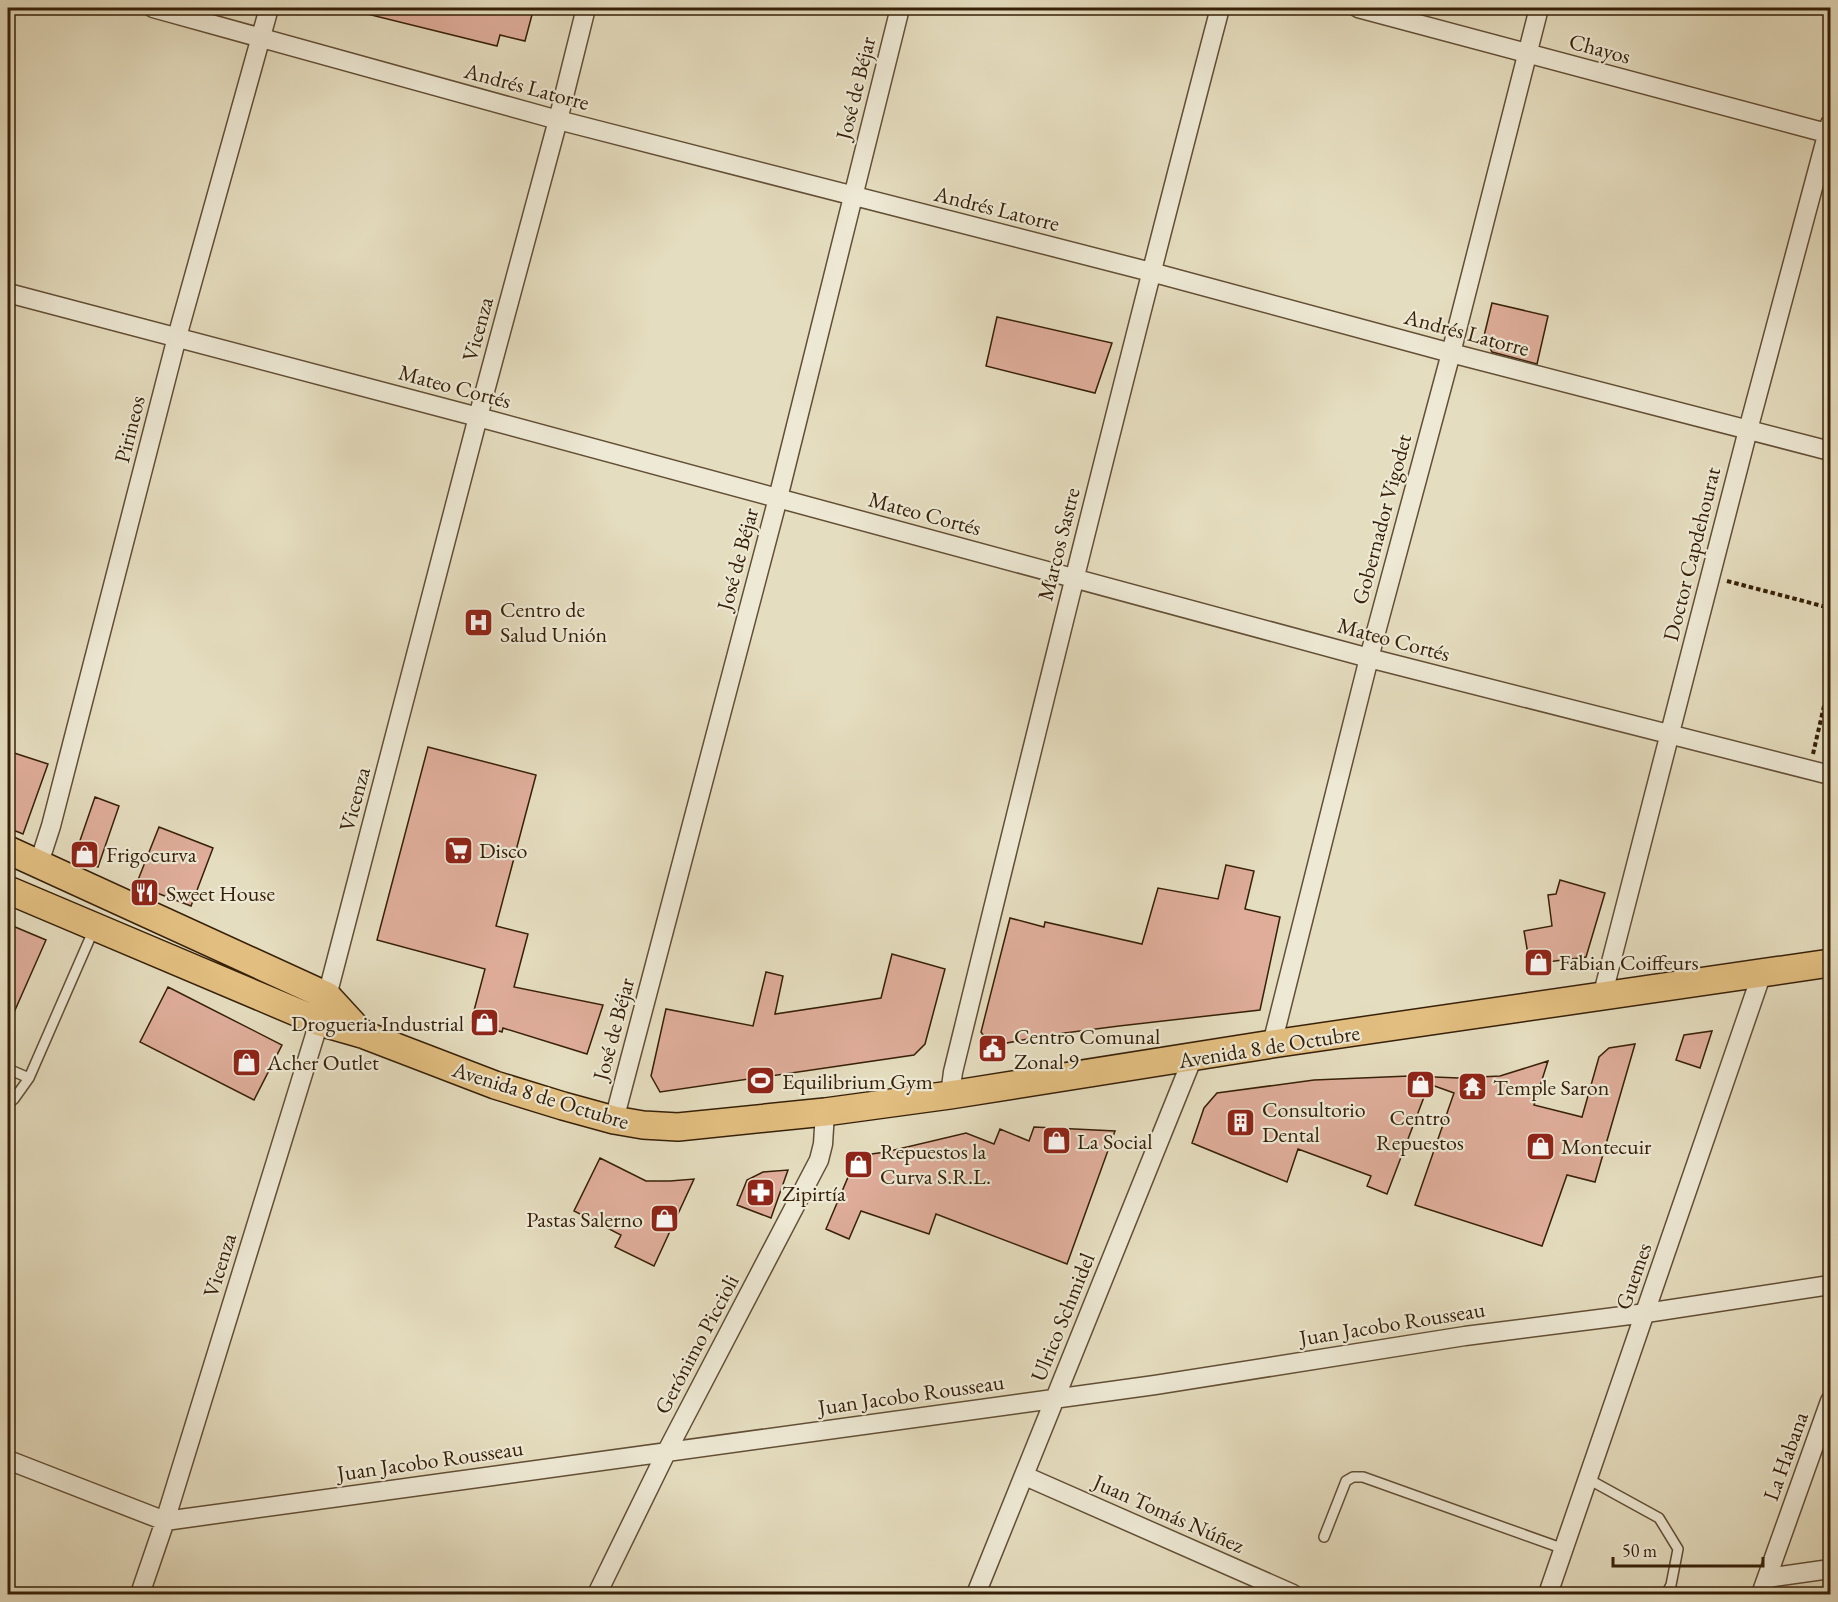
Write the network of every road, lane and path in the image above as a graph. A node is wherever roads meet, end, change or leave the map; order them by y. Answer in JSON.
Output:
{"nodes":[{"id":1,"x":153,"y":8,"type":"edge"},
{"id":2,"x":269,"y":8,"type":"edge"},
{"id":3,"x":586,"y":8,"type":"edge"},
{"id":4,"x":900,"y":8,"type":"edge"},
{"id":5,"x":1220,"y":8,"type":"edge"},
{"id":6,"x":1358,"y":8,"type":"edge"},
{"id":7,"x":1539,"y":8,"type":"edge"},
{"id":8,"x":262,"y":37,"type":"junction"},
{"id":9,"x":1527,"y":53,"type":"junction"},
{"id":10,"x":558,"y":120,"type":"junction"},
{"id":11,"x":1830,"y":131,"type":"edge"},
{"id":12,"x":853,"y":197,"type":"junction"},
{"id":13,"x":1151,"y":272,"type":"junction"},
{"id":14,"x":8,"y":292,"type":"edge"},
{"id":15,"x":177,"y":337,"type":"junction"},
{"id":16,"x":1451,"y":353,"type":"junction"},
{"id":17,"x":478,"y":417,"type":"junction"},
{"id":18,"x":1748,"y":430,"type":"junction"},
{"id":19,"x":1830,"y":452,"type":"edge"},
{"id":20,"x":778,"y":498,"type":"junction"},
{"id":21,"x":1710,"y":576,"type":"junction"},
{"id":22,"x":1074,"y":578,"type":"junction"},
{"id":23,"x":1830,"y":608,"type":"edge"},
{"id":24,"x":1369,"y":658,"type":"junction"},
{"id":25,"x":1830,"y":680,"type":"edge"},
{"id":26,"x":1670,"y":735,"type":"junction"},
{"id":27,"x":1809,"y":769,"type":"junction"},
{"id":28,"x":1830,"y":775,"type":"edge"},
{"id":29,"x":8,"y":850,"type":"edge"},
{"id":30,"x":39,"y":863,"type":"junction"},
{"id":31,"x":8,"y":890,"type":"edge"},
{"id":32,"x":95,"y":927,"type":"junction"},
{"id":33,"x":1830,"y":963,"type":"edge"},
{"id":34,"x":1762,"y":973,"type":"junction"},
{"id":35,"x":327,"y":996,"type":"junction"},
{"id":36,"x":1602,"y":997,"type":"junction"},
{"id":37,"x":320,"y":1022,"type":"junction"},
{"id":38,"x":362,"y":1034,"type":"junction"},
{"id":39,"x":1272,"y":1044,"type":"junction"},
{"id":40,"x":1193,"y":1057,"type":"junction"},
{"id":41,"x":8,"y":1069,"type":"edge"},
{"id":42,"x":29,"y":1078,"type":"junction"},
{"id":43,"x":950,"y":1095,"type":"junction"},
{"id":44,"x":8,"y":1104,"type":"edge"},
{"id":45,"x":825,"y":1112,"type":"junction"},
{"id":46,"x":614,"y":1120,"type":"junction"},
{"id":47,"x":1830,"y":1284,"type":"edge"},
{"id":48,"x":1646,"y":1312,"type":"junction"},
{"id":49,"x":1055,"y":1398,"type":"junction"},
{"id":50,"x":1830,"y":1401,"type":"edge"},
{"id":51,"x":667,"y":1451,"type":"junction"},
{"id":52,"x":8,"y":1460,"type":"edge"},
{"id":53,"x":1025,"y":1476,"type":"junction"},
{"id":54,"x":1588,"y":1479,"type":"junction"},
{"id":55,"x":165,"y":1521,"type":"junction"},
{"id":56,"x":1323,"y":1537,"type":"dead end"},
{"id":57,"x":1564,"y":1549,"type":"junction"},
{"id":58,"x":1830,"y":1569,"type":"edge"},
{"id":59,"x":1764,"y":1586,"type":"edge"},
{"id":60,"x":140,"y":1594,"type":"edge"},
{"id":61,"x":597,"y":1594,"type":"edge"},
{"id":62,"x":976,"y":1594,"type":"edge"},
{"id":63,"x":1293,"y":1594,"type":"edge"},
{"id":64,"x":1548,"y":1594,"type":"edge"},
{"id":65,"x":1666,"y":1594,"type":"edge"}],
"edges":[{"from":1,"to":8,"type":"street","name":"Andrés Latorre"},
{"from":2,"to":8,"type":"street","name":"Pirineos"},
{"from":3,"to":10,"type":"street","name":"Vicenza"},
{"from":4,"to":12,"type":"street","name":"José de Béjar"},
{"from":5,"to":13,"type":"street","name":"Marcos Sastre"},
{"from":6,"to":9,"type":"street","name":"Chayos"},
{"from":7,"to":9,"type":"street","name":"Gobernador Vigodet"},
{"from":8,"to":10,"type":"street","name":"Andrés Latorre"},
{"from":8,"to":15,"type":"street","name":"Pirineos"},
{"from":9,"to":11,"type":"street","name":"Chayos"},
{"from":9,"to":16,"type":"street","name":"Gobernador Vigodet"},
{"from":10,"to":12,"type":"street","name":"Andrés Latorre"},
{"from":10,"to":17,"type":"street","name":"Vicenza"},
{"from":11,"to":18,"type":"street","name":"Doctor Capdehourat"},
{"from":12,"to":13,"type":"street","name":"Andrés Latorre"},
{"from":12,"to":20,"type":"street","name":"José de Béjar"},
{"from":13,"to":16,"type":"street","name":"Andrés Latorre"},
{"from":13,"to":22,"type":"street","name":"Marcos Sastre"},
{"from":14,"to":15,"type":"street","name":"Mateo Cortés"},
{"from":15,"to":17,"type":"street","name":"Mateo Cortés"},
{"from":15,"to":30,"type":"street","name":"Pirineos"},
{"from":16,"to":18,"type":"street","name":"Andrés Latorre"},
{"from":16,"to":24,"type":"street","name":"Gobernador Vigodet"},
{"from":17,"to":20,"type":"street","name":"Mateo Cortés"},
{"from":17,"to":35,"type":"street","name":"Vicenza"},
{"from":18,"to":19,"type":"street","name":"Andrés Latorre"},
{"from":18,"to":21,"type":"street","name":"Doctor Capdehourat"},
{"from":20,"to":22,"type":"street","name":"Mateo Cortés"},
{"from":20,"to":46,"type":"street","name":"José de Béjar"},
{"from":21,"to":23,"type":"path"},
{"from":21,"to":26,"type":"street","name":"Doctor Capdehourat"},
{"from":22,"to":24,"type":"street","name":"Mateo Cortés"},
{"from":22,"to":43,"type":"street","name":"Marcos Sastre"},
{"from":24,"to":26,"type":"street","name":"Mateo Cortés"},
{"from":24,"to":39,"type":"street","name":"Gobernador Vigodet"},
{"from":25,"to":27,"type":"path"},
{"from":26,"to":27,"type":"street","name":"Mateo Cortés"},
{"from":26,"to":36,"type":"street","name":"Doctor Capdehourat"},
{"from":27,"to":28,"type":"street","name":"Mateo Cortés"},
{"from":29,"to":30,"type":"main road","name":"Avenida 8 de Octubre"},
{"from":30,"to":35,"type":"main road","name":"Avenida 8 de Octubre"},
{"from":31,"to":32,"type":"main road","name":"Avenida 8 de Octubre"},
{"from":32,"to":37,"type":"main road","name":"Avenida 8 de Octubre"},
{"from":32,"to":42,"type":"lane"},
{"from":33,"to":34,"type":"main road","name":"Avenida 8 de Octubre"},
{"from":34,"to":36,"type":"main road","name":"Avenida 8 de Octubre"},
{"from":34,"to":48,"type":"street","name":"Guemes"},
{"from":35,"to":37,"type":"street","name":"Vicenza"},
{"from":35,"to":38,"type":"main road","name":"Avenida 8 de Octubre"},
{"from":36,"to":39,"type":"main road","name":"Avenida 8 de Octubre"},
{"from":37,"to":38,"type":"main road","name":"Avenida 8 de Octubre"},
{"from":37,"to":55,"type":"street","name":"Vicenza"},
{"from":38,"to":46,"type":"main road","name":"Avenida 8 de Octubre"},
{"from":39,"to":40,"type":"main road","name":"Avenida 8 de Octubre"},
{"from":40,"to":43,"type":"main road","name":"Avenida 8 de Octubre"},
{"from":40,"to":49,"type":"street","name":"Ulrico Schmidel"},
{"from":41,"to":42,"type":"lane"},
{"from":42,"to":44,"type":"lane"},
{"from":43,"to":45,"type":"main road","name":"Avenida 8 de Octubre"},
{"from":45,"to":46,"type":"main road","name":"Avenida 8 de Octubre"},
{"from":45,"to":51,"type":"street","name":"Gerónimo Piccioli"},
{"from":47,"to":48,"type":"street","name":"Juan Jacobo Rousseau"},
{"from":48,"to":49,"type":"street","name":"Juan Jacobo Rousseau"},
{"from":48,"to":54,"type":"street","name":"Guemes"},
{"from":49,"to":51,"type":"street","name":"Juan Jacobo Rousseau"},
{"from":49,"to":53,"type":"street","name":"Ulrico Schmidel"},
{"from":50,"to":59,"type":"street","name":"La Habana"},
{"from":51,"to":55,"type":"street","name":"Juan Jacobo Rousseau"},
{"from":51,"to":61,"type":"street","name":"Gerónimo Piccioli"},
{"from":52,"to":55,"type":"street","name":"Juan Jacobo Rousseau"},
{"from":53,"to":62,"type":"street","name":"Ulrico Schmidel"},
{"from":53,"to":63,"type":"street","name":"Juan Tomás Núñez"},
{"from":54,"to":57,"type":"street","name":"Guemes"},
{"from":54,"to":65,"type":"lane"},
{"from":55,"to":60,"type":"street","name":"Vicenza"},
{"from":56,"to":57,"type":"lane"},
{"from":57,"to":64,"type":"street","name":"Guemes"},
{"from":58,"to":59,"type":"street"}]}
